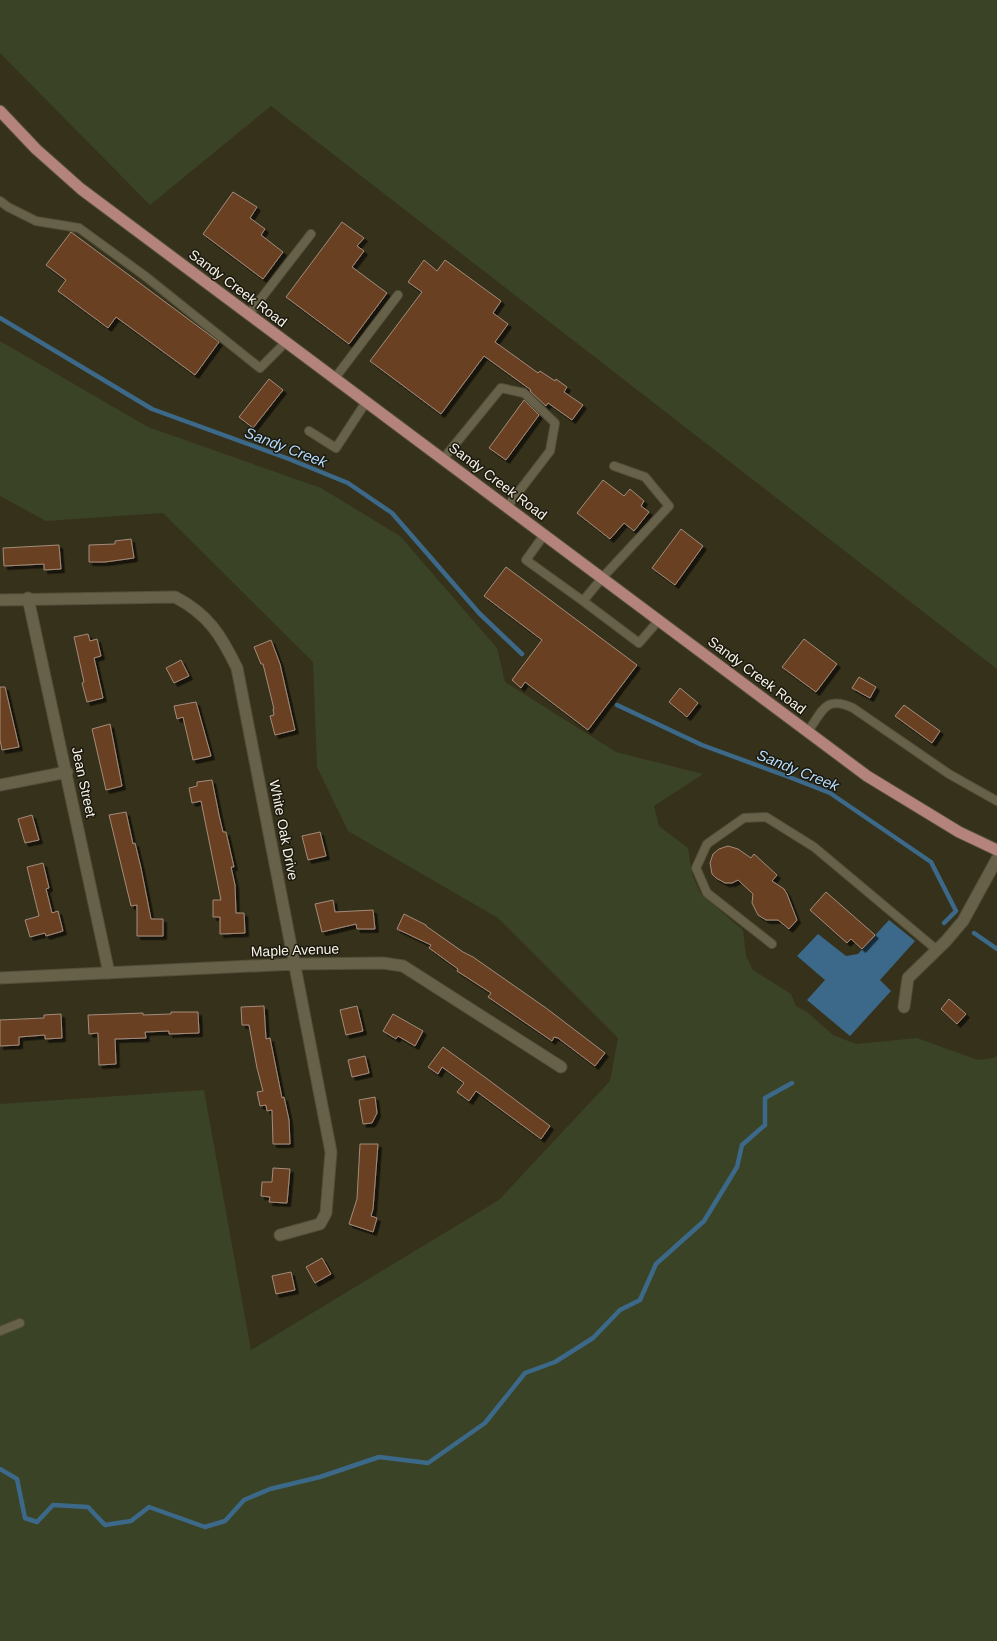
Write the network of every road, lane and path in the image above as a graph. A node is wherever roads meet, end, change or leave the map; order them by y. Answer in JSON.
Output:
{"nodes":[{"id":1,"x":0,"y":111,"type":"edge"},
{"id":2,"x":0,"y":201,"type":"edge"},
{"id":3,"x":311,"y":234,"type":"dead end"},
{"id":4,"x":398,"y":295,"type":"dead end"},
{"id":5,"x":249,"y":314,"type":"junction"},
{"id":6,"x":286,"y":342,"type":"junction"},
{"id":7,"x":335,"y":378,"type":"junction"},
{"id":8,"x":366,"y":402,"type":"junction"},
{"id":9,"x":309,"y":431,"type":"dead end"},
{"id":10,"x":443,"y":459,"type":"junction"},
{"id":11,"x":614,"y":466,"type":"dead end"},
{"id":12,"x":507,"y":507,"type":"junction"},
{"id":13,"x":544,"y":535,"type":"junction"},
{"id":14,"x":602,"y":578,"type":"junction"},
{"id":15,"x":28,"y":598,"type":"junction"},
{"id":16,"x":0,"y":600,"type":"edge"},
{"id":17,"x":583,"y":601,"type":"junction"},
{"id":18,"x":659,"y":620,"type":"junction"},
{"id":19,"x":808,"y":731,"type":"junction"},
{"id":20,"x":66,"y":772,"type":"junction"},
{"id":21,"x":0,"y":785,"type":"edge"},
{"id":22,"x":997,"y":801,"type":"edge"},
{"id":23,"x":997,"y":850,"type":"edge"},
{"id":24,"x":997,"y":859,"type":"edge"},
{"id":25,"x":772,"y":944,"type":"dead end"},
{"id":26,"x":937,"y":950,"type":"junction"},
{"id":27,"x":295,"y":964,"type":"junction"},
{"id":28,"x":109,"y":973,"type":"junction"},
{"id":29,"x":0,"y":978,"type":"edge"},
{"id":30,"x":904,"y":1007,"type":"dead end"},
{"id":31,"x":561,"y":1067,"type":"dead end"},
{"id":32,"x":280,"y":1235,"type":"dead end"},
{"id":33,"x":20,"y":1323,"type":"dead end"},
{"id":34,"x":0,"y":1330,"type":"edge"}],
"edges":[{"from":1,"to":5,"type":"main road","name":"Sandy Creek Road"},
{"from":2,"to":6,"type":"lane"},
{"from":3,"to":5,"type":"lane"},
{"from":4,"to":7,"type":"lane"},
{"from":5,"to":6,"type":"main road","name":"Sandy Creek Road"},
{"from":6,"to":7,"type":"main road","name":"Sandy Creek Road"},
{"from":7,"to":8,"type":"main road","name":"Sandy Creek Road"},
{"from":8,"to":9,"type":"lane"},
{"from":8,"to":10,"type":"main road","name":"Sandy Creek Road"},
{"from":10,"to":12,"type":"main road","name":"Sandy Creek Road"},
{"from":10,"to":12,"type":"lane"},
{"from":11,"to":14,"type":"lane"},
{"from":12,"to":13,"type":"main road","name":"Sandy Creek Road"},
{"from":13,"to":14,"type":"main road","name":"Sandy Creek Road"},
{"from":13,"to":17,"type":"lane"},
{"from":14,"to":17,"type":"lane"},
{"from":14,"to":18,"type":"main road","name":"Sandy Creek Road"},
{"from":15,"to":16,"type":"street","name":"White Oak Drive"},
{"from":15,"to":20,"type":"street","name":"Jean Street"},
{"from":15,"to":27,"type":"street","name":"White Oak Drive"},
{"from":17,"to":18,"type":"lane"},
{"from":18,"to":19,"type":"main road","name":"Sandy Creek Road"},
{"from":19,"to":22,"type":"lane"},
{"from":19,"to":23,"type":"main road","name":"Sandy Creek Road"},
{"from":20,"to":21,"type":"street"},
{"from":20,"to":28,"type":"street","name":"Jean Street"},
{"from":24,"to":26,"type":"street"},
{"from":25,"to":26,"type":"lane"},
{"from":26,"to":30,"type":"street"},
{"from":27,"to":28,"type":"street","name":"Maple Avenue"},
{"from":27,"to":31,"type":"street","name":"Maple Avenue"},
{"from":27,"to":32,"type":"street","name":"White Oak Drive"},
{"from":28,"to":29,"type":"street","name":"Maple Avenue"},
{"from":33,"to":34,"type":"lane"}]}
